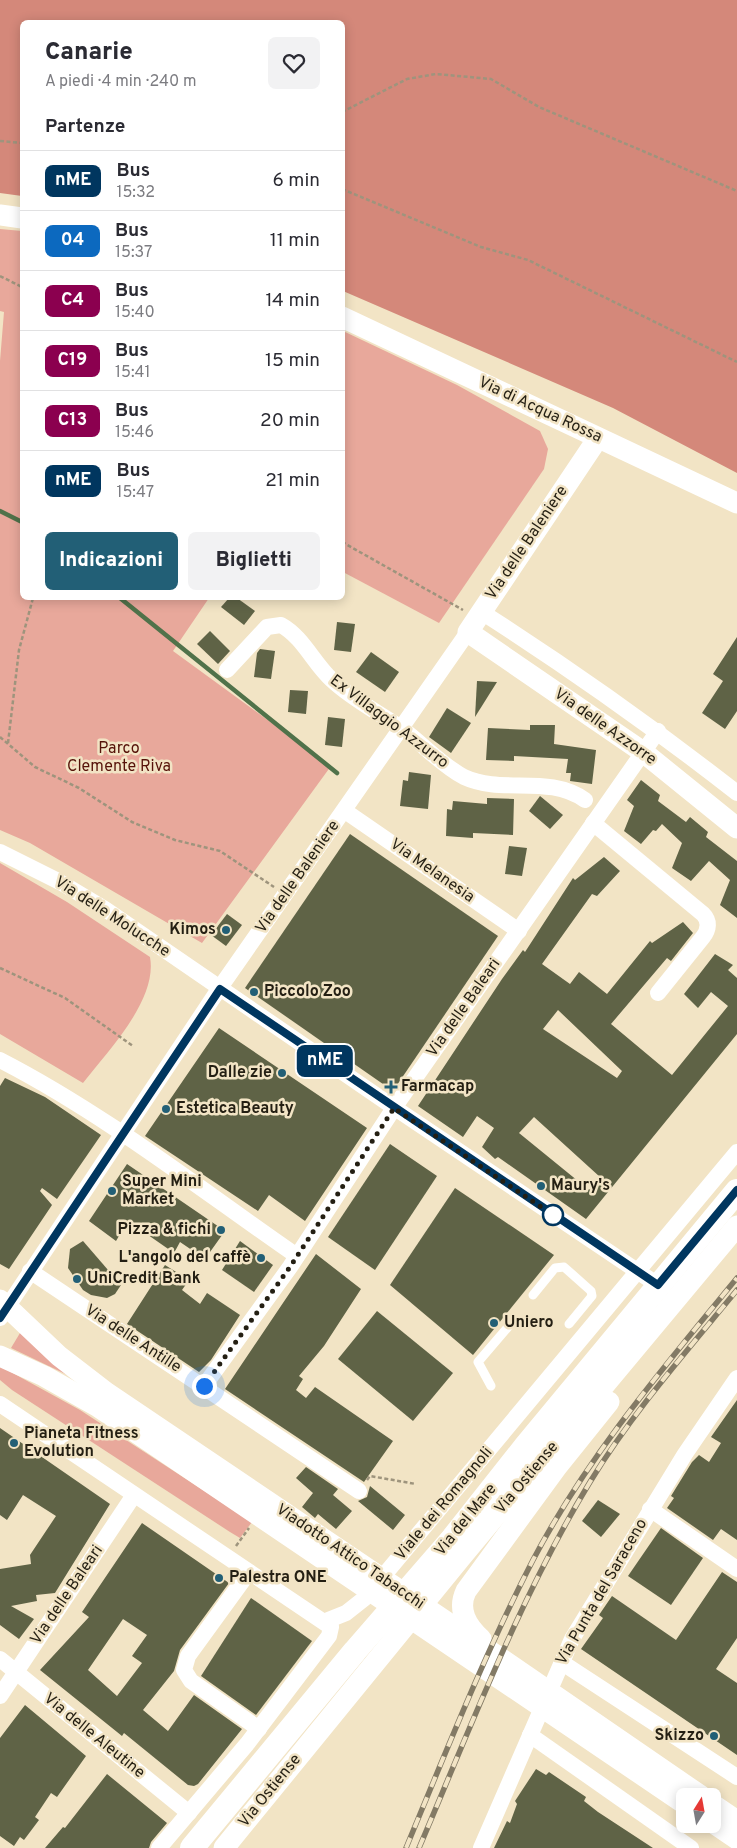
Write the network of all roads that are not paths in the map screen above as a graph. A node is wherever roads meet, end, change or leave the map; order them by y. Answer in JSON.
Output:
{"nodes":[{"id":1,"x":0,"y":215,"type":"edge"},
{"id":2,"x":20,"y":218,"type":"edge"},
{"id":3,"x":345,"y":318,"type":"edge"},
{"id":4,"x":598,"y":438,"type":"junction"},
{"id":5,"x":737,"y":503,"type":"edge"},
{"id":6,"x":474,"y":620,"type":"junction"},
{"id":7,"x":228,"y":670,"type":"dead end"},
{"id":8,"x":401,"y":729,"type":"junction"},
{"id":9,"x":658,"y":732,"type":"junction"},
{"id":10,"x":643,"y":752,"type":"junction"},
{"id":11,"x":737,"y":794,"type":"edge"},
{"id":12,"x":585,"y":800,"type":"dead end"},
{"id":13,"x":345,"y":810,"type":"junction"},
{"id":14,"x":593,"y":823,"type":"junction"},
{"id":15,"x":737,"y":828,"type":"edge"},
{"id":16,"x":0,"y":852,"type":"edge"},
{"id":17,"x":519,"y":931,"type":"junction"},
{"id":18,"x":220,"y":989,"type":"junction"},
{"id":19,"x":658,"y":993,"type":"dead end"},
{"id":20,"x":0,"y":1060,"type":"edge"},
{"id":21,"x":394,"y":1108,"type":"junction"},
{"id":22,"x":121,"y":1134,"type":"junction"},
{"id":23,"x":737,"y":1152,"type":"edge"},
{"id":24,"x":737,"y":1190,"type":"edge"},
{"id":25,"x":737,"y":1226,"type":"edge"},
{"id":26,"x":297,"y":1256,"type":"junction"},
{"id":27,"x":30,"y":1271,"type":"junction"},
{"id":28,"x":636,"y":1271,"type":"junction"},
{"id":29,"x":692,"y":1281,"type":"junction"},
{"id":30,"x":658,"y":1285,"type":"junction"},
{"id":31,"x":533,"y":1295,"type":"dead end"},
{"id":32,"x":3,"y":1308,"type":"edge"},
{"id":33,"x":514,"y":1320,"type":"dead end"},
{"id":34,"x":569,"y":1324,"type":"dead end"},
{"id":35,"x":0,"y":1356,"type":"edge"},
{"id":36,"x":737,"y":1378,"type":"edge"},
{"id":37,"x":204,"y":1386,"type":"junction"},
{"id":38,"x":491,"y":1386,"type":"dead end"},
{"id":39,"x":0,"y":1404,"type":"edge"},
{"id":40,"x":187,"y":1457,"type":"junction"},
{"id":41,"x":359,"y":1491,"type":"road end"},
{"id":42,"x":134,"y":1495,"type":"junction"},
{"id":43,"x":650,"y":1509,"type":"junction"},
{"id":44,"x":737,"y":1569,"type":"edge"},
{"id":45,"x":249,"y":1572,"type":"junction"},
{"id":46,"x":326,"y":1621,"type":"junction"},
{"id":47,"x":0,"y":1659,"type":"edge"},
{"id":48,"x":503,"y":1660,"type":"junction"},
{"id":49,"x":561,"y":1662,"type":"junction"},
{"id":50,"x":16,"y":1672,"type":"junction"},
{"id":51,"x":0,"y":1696,"type":"edge"},
{"id":52,"x":259,"y":1729,"type":"junction"},
{"id":53,"x":530,"y":1736,"type":"junction"},
{"id":54,"x":737,"y":1777,"type":"edge"},
{"id":55,"x":689,"y":1788,"type":"edge"},
{"id":56,"x":676,"y":1798,"type":"edge"},
{"id":57,"x":721,"y":1810,"type":"edge"},
{"id":58,"x":189,"y":1813,"type":"junction"},
{"id":59,"x":737,"y":1821,"type":"edge"},
{"id":60,"x":721,"y":1828,"type":"edge"},
{"id":61,"x":737,"y":1839,"type":"edge"},
{"id":62,"x":159,"y":1848,"type":"edge"},
{"id":63,"x":192,"y":1848,"type":"edge"},
{"id":64,"x":224,"y":1848,"type":"edge"},
{"id":65,"x":481,"y":1848,"type":"edge"},
{"id":66,"x":691,"y":1848,"type":"edge"}],
"edges":[{"from":1,"to":2,"type":"street"},
{"from":3,"to":4,"type":"street","name":"Via di Acqua Rossa"},
{"from":4,"to":5,"type":"street","name":"Via di Acqua Rossa"},
{"from":4,"to":6,"type":"street","name":"Via delle Baleniere"},
{"from":6,"to":8,"type":"street","name":"Via delle Baleniere"},
{"from":6,"to":9,"type":"street","name":"Via delle Azzorre"},
{"from":6,"to":10,"type":"street","name":"Via delle Azzorre"},
{"from":7,"to":8,"type":"street","name":"Ex Villaggio Azzurro"},
{"from":8,"to":12,"type":"street","name":"Ex Villaggio Azzurro"},
{"from":8,"to":13,"type":"street","name":"Via delle Baleniere"},
{"from":9,"to":10,"type":"street","name":"Via delle Baleari"},
{"from":9,"to":11,"type":"street","name":"Via delle Azzorre"},
{"from":10,"to":14,"type":"street","name":"Via delle Baleari"},
{"from":10,"to":15,"type":"street","name":"Via delle Azzorre"},
{"from":13,"to":17,"type":"street","name":"Via Melanesia"},
{"from":13,"to":18,"type":"street","name":"Via delle Baleniere"},
{"from":14,"to":17,"type":"street","name":"Via delle Baleari"},
{"from":14,"to":19,"type":"street"},
{"from":16,"to":18,"type":"street","name":"Via delle Molucche"},
{"from":17,"to":21,"type":"street","name":"Via delle Baleari"},
{"from":18,"to":21,"type":"street","name":"Via delle Molucche"},
{"from":18,"to":22,"type":"street","name":"Via delle Baleniere"},
{"from":20,"to":22,"type":"street"},
{"from":21,"to":26,"type":"street","name":"Via delle Baleari"},
{"from":21,"to":28,"type":"street","name":"Via delle Molucche"},
{"from":22,"to":26,"type":"street"},
{"from":22,"to":27,"type":"street","name":"Via delle Baleniere"},
{"from":23,"to":28,"type":"street","name":"Viale dei Romagnoli"},
{"from":24,"to":30,"type":"main road","name":"Via del Mare"},
{"from":25,"to":29,"type":"street","name":"Via Ostiense"},
{"from":26,"to":37,"type":"street","name":"Via delle Baleari"},
{"from":27,"to":32,"type":"street","name":"Via delle Baleniere"},
{"from":27,"to":37,"type":"street","name":"Via delle Antille"},
{"from":28,"to":30,"type":"street","name":"Via delle Molucche"},
{"from":28,"to":46,"type":"street","name":"Viale dei Romagnoli"},
{"from":29,"to":48,"type":"street"},
{"from":29,"to":64,"type":"street","name":"Via Ostiense"},
{"from":30,"to":63,"type":"main road","name":"Via del Mare"},
{"from":31,"to":34,"type":"lane"},
{"from":32,"to":40,"type":"street","name":"Viadotto Attico Tabacchi"},
{"from":33,"to":38,"type":"lane"},
{"from":35,"to":40,"type":"street","name":"Viadotto Attico Tabacchi"},
{"from":36,"to":43,"type":"street","name":"Via Punta del Saraceno"},
{"from":37,"to":41,"type":"street","name":"Via delle Antille"},
{"from":39,"to":42,"type":"street"},
{"from":40,"to":48,"type":"street","name":"Viadotto Attico Tabacchi"},
{"from":40,"to":56,"type":"street","name":"Viadotto Attico Tabacchi"},
{"from":42,"to":45,"type":"street"},
{"from":42,"to":50,"type":"street","name":"Via delle Baleari"},
{"from":43,"to":44,"type":"street"},
{"from":43,"to":49,"type":"street","name":"Via Punta del Saraceno"},
{"from":45,"to":46,"type":"street"},
{"from":45,"to":52,"type":"street"},
{"from":46,"to":52,"type":"street"},
{"from":47,"to":50,"type":"street","name":"Via delle Aleutine"},
{"from":48,"to":55,"type":"street","name":"Viadotto Attico Tabacchi"},
{"from":49,"to":53,"type":"street","name":"Via Punta del Saraceno"},
{"from":49,"to":54,"type":"street"},
{"from":50,"to":51,"type":"street","name":"Via delle Baleari"},
{"from":50,"to":58,"type":"street","name":"Via delle Aleutine"},
{"from":52,"to":58,"type":"street"},
{"from":53,"to":65,"type":"street","name":"Via Punta del Saraceno"},
{"from":53,"to":66,"type":"street"},
{"from":57,"to":59,"type":"street"},
{"from":58,"to":62,"type":"street"},
{"from":60,"to":61,"type":"street"}]}
